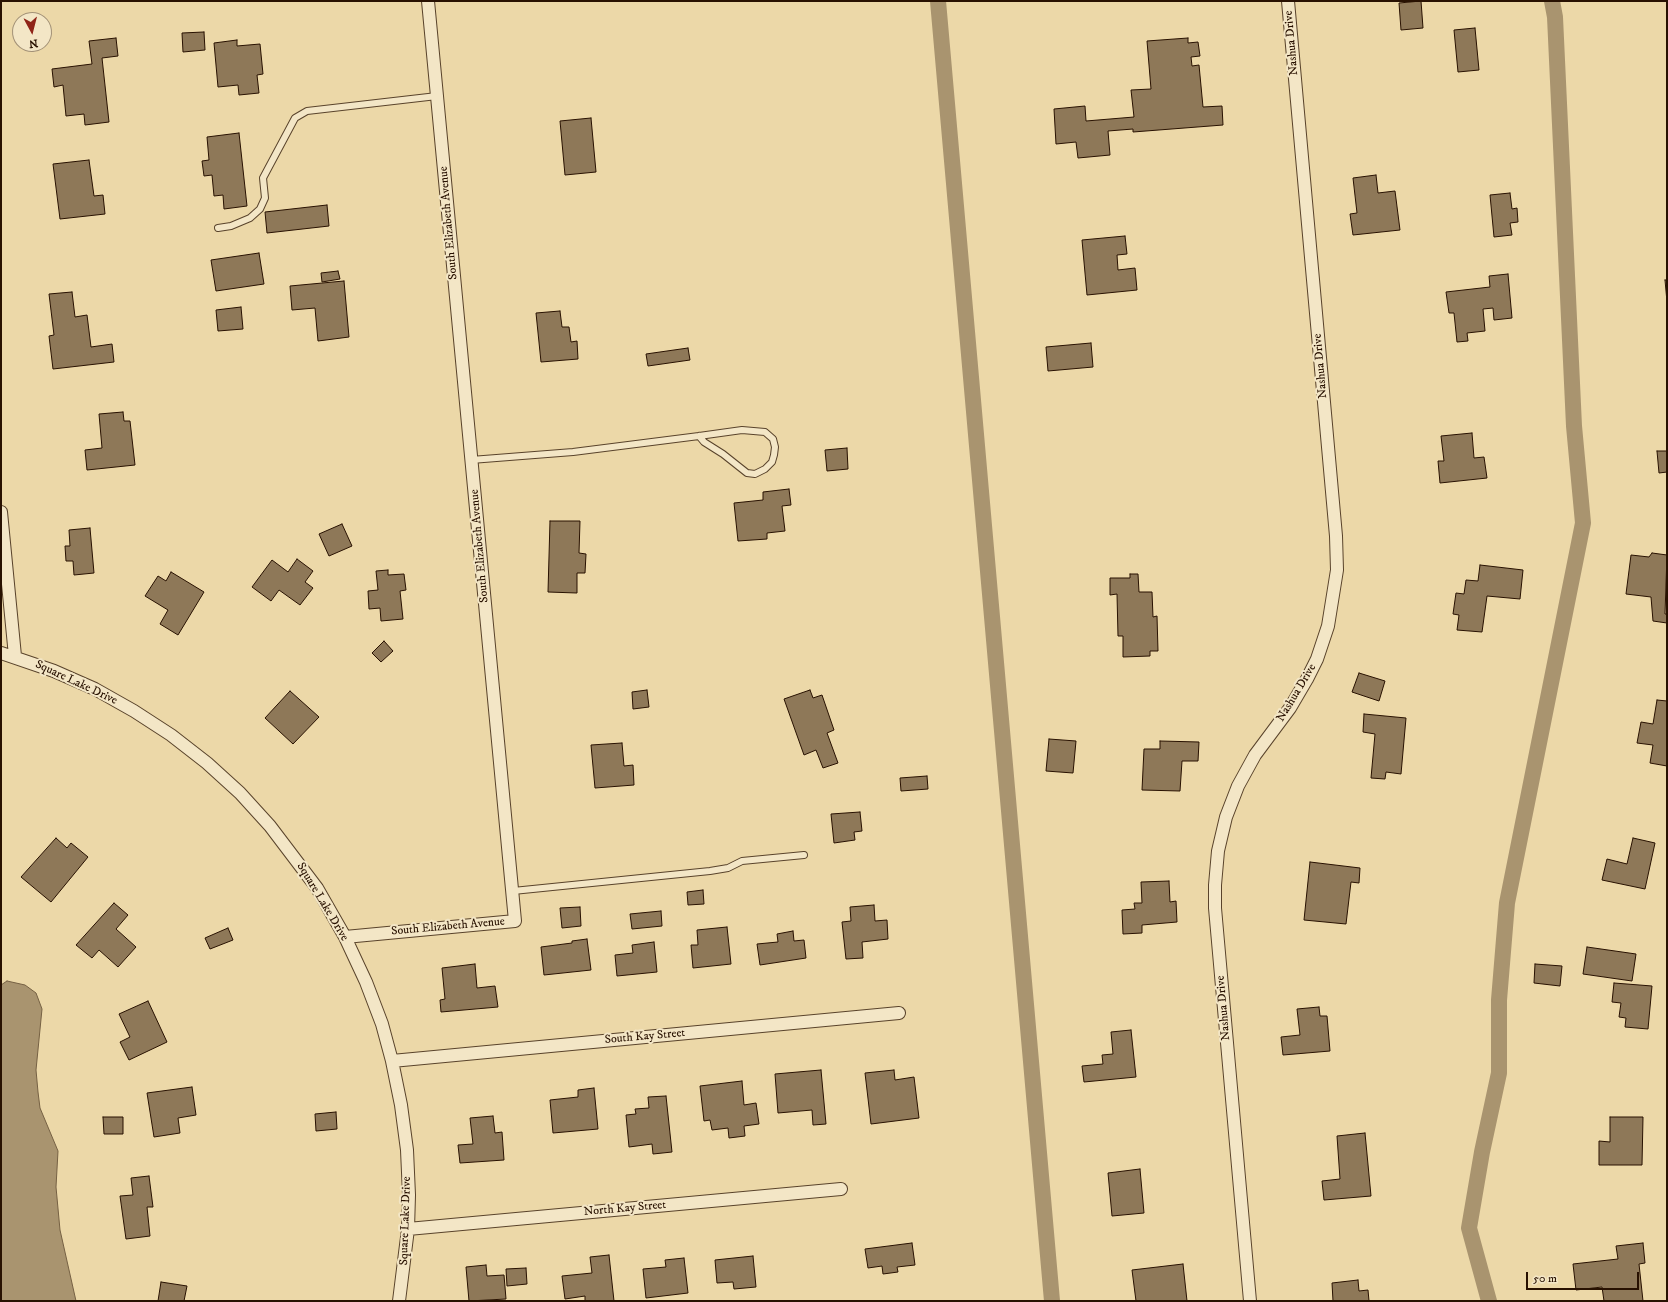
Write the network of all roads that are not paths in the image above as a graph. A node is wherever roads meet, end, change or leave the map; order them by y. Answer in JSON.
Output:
{"nodes":[{"id":1,"x":428,"y":1,"type":"edge"},
{"id":2,"x":1288,"y":1,"type":"edge"},
{"id":3,"x":437,"y":96,"type":"junction"},
{"id":4,"x":218,"y":228,"type":"dead end"},
{"id":5,"x":699,"y":436,"type":"junction"},
{"id":6,"x":471,"y":460,"type":"junction"},
{"id":7,"x":1,"y":512,"type":"edge"},
{"id":8,"x":1,"y":653,"type":"edge"},
{"id":9,"x":15,"y":656,"type":"junction"},
{"id":10,"x":804,"y":855,"type":"dead end"},
{"id":11,"x":513,"y":891,"type":"junction"},
{"id":12,"x":345,"y":937,"type":"junction"},
{"id":13,"x":899,"y":1013,"type":"dead end"},
{"id":14,"x":392,"y":1061,"type":"junction"},
{"id":15,"x":841,"y":1189,"type":"dead end"},
{"id":16,"x":408,"y":1229,"type":"junction"},
{"id":17,"x":399,"y":1301,"type":"edge"},
{"id":18,"x":1250,"y":1301,"type":"edge"}],
"edges":[{"from":1,"to":3,"type":"street","name":"South Elizabeth Avenue"},
{"from":2,"to":18,"type":"street","name":"Nashua Drive"},
{"from":3,"to":4,"type":"lane"},
{"from":3,"to":6,"type":"street","name":"South Elizabeth Avenue"},
{"from":5,"to":5,"type":"lane"},
{"from":5,"to":6,"type":"lane"},
{"from":6,"to":11,"type":"street","name":"South Elizabeth Avenue"},
{"from":7,"to":9,"type":"street"},
{"from":8,"to":9,"type":"street","name":"Square Lake Drive"},
{"from":9,"to":12,"type":"street","name":"Square Lake Drive"},
{"from":10,"to":11,"type":"lane"},
{"from":11,"to":12,"type":"street","name":"South Elizabeth Avenue"},
{"from":12,"to":14,"type":"street","name":"Square Lake Drive"},
{"from":13,"to":14,"type":"street","name":"South Kay Street"},
{"from":14,"to":16,"type":"street","name":"Square Lake Drive"},
{"from":15,"to":16,"type":"street","name":"North Kay Street"},
{"from":16,"to":17,"type":"street","name":"Square Lake Drive"}]}
